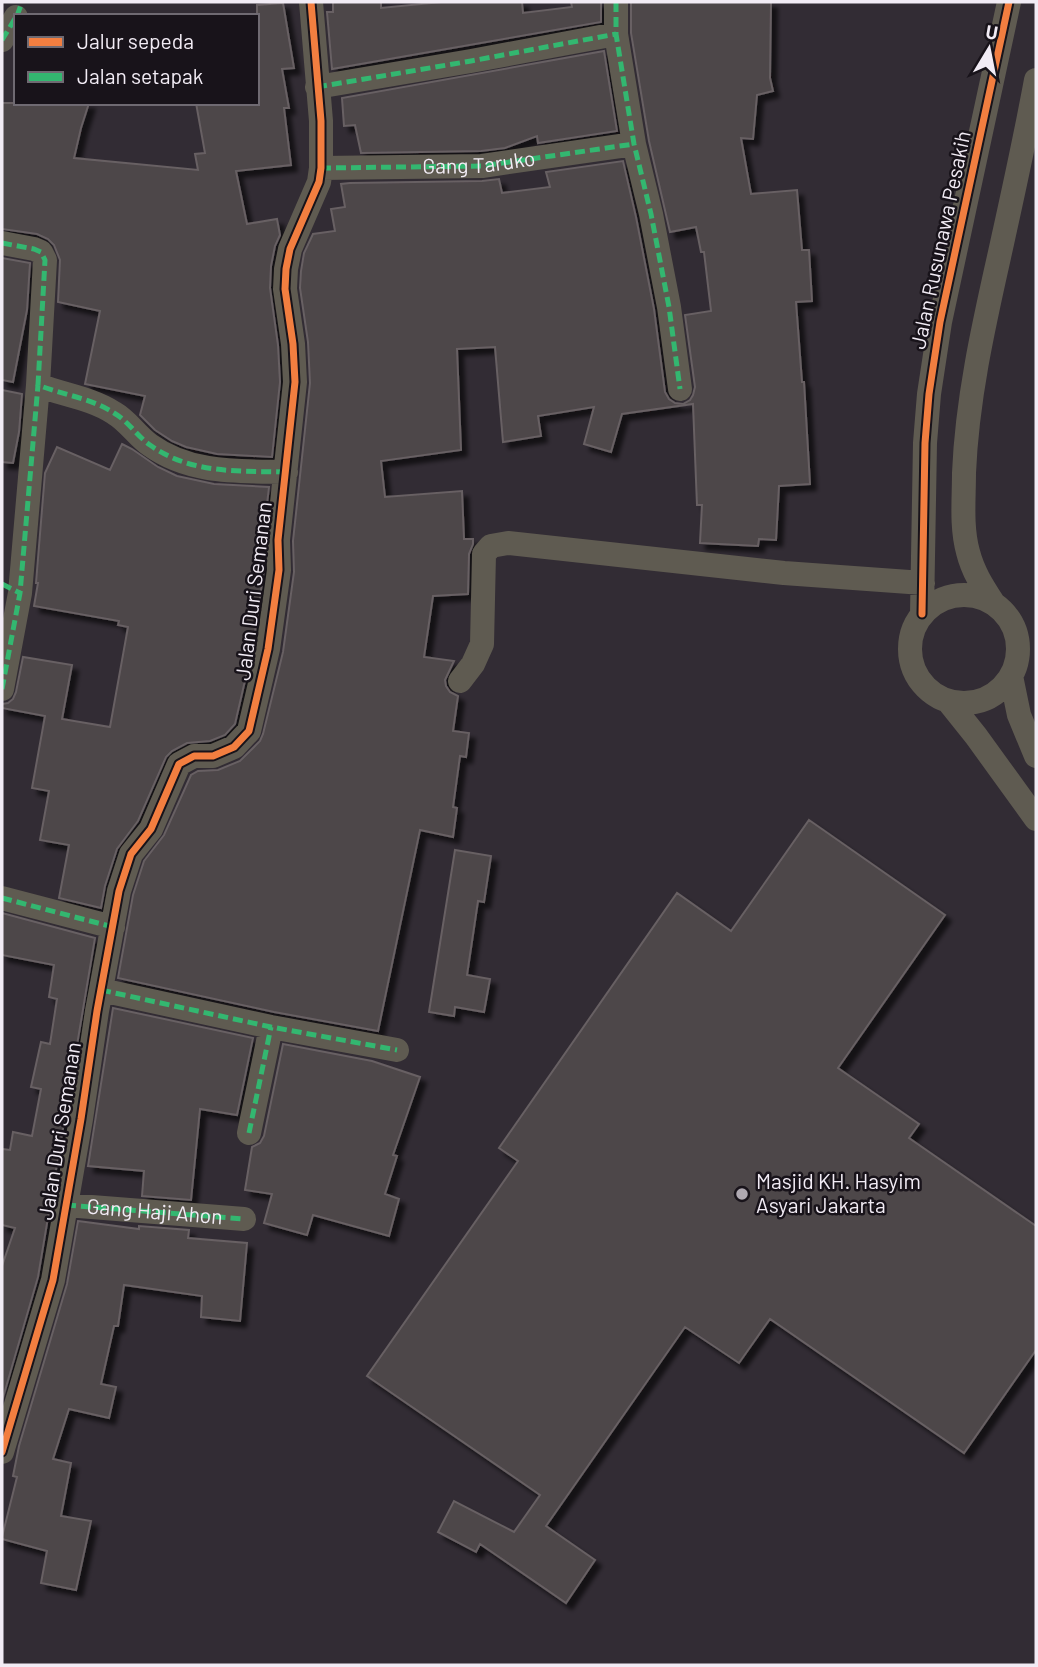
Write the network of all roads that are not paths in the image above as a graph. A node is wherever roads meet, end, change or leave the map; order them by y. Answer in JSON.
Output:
{"nodes":[{"id":1,"x":311,"y":2,"type":"edge"},
{"id":2,"x":616,"y":2,"type":"edge"},
{"id":3,"x":1009,"y":2,"type":"edge"},
{"id":4,"x":14,"y":19,"type":"edge"},
{"id":5,"x":616,"y":34,"type":"junction"},
{"id":6,"x":2,"y":40,"type":"edge"},
{"id":7,"x":1036,"y":80,"type":"edge"},
{"id":8,"x":317,"y":87,"type":"junction"},
{"id":9,"x":634,"y":144,"type":"junction"},
{"id":10,"x":321,"y":168,"type":"junction"},
{"id":11,"x":2,"y":243,"type":"edge"},
{"id":12,"x":38,"y":385,"type":"junction"},
{"id":13,"x":680,"y":389,"type":"dead end"},
{"id":14,"x":286,"y":472,"type":"junction"},
{"id":15,"x":923,"y":583,"type":"junction"},
{"id":16,"x":11,"y":589,"type":"edge"},
{"id":17,"x":994,"y":604,"type":"junction"},
{"id":18,"x":922,"y":614,"type":"junction"},
{"id":19,"x":1022,"y":662,"type":"edge"},
{"id":20,"x":460,"y":681,"type":"dead end"},
{"id":21,"x":2,"y":689,"type":"edge"},
{"id":22,"x":948,"y":701,"type":"junction"},
{"id":23,"x":1036,"y":756,"type":"edge"},
{"id":24,"x":1036,"y":819,"type":"edge"},
{"id":25,"x":2,"y":898,"type":"edge"},
{"id":26,"x":113,"y":926,"type":"junction"},
{"id":27,"x":101,"y":990,"type":"junction"},
{"id":28,"x":271,"y":1027,"type":"junction"},
{"id":29,"x":397,"y":1050,"type":"dead end"},
{"id":30,"x":250,"y":1133,"type":"dead end"},
{"id":31,"x":66,"y":1205,"type":"junction"},
{"id":32,"x":244,"y":1219,"type":"dead end"},
{"id":33,"x":2,"y":1452,"type":"edge"}],
"edges":[{"from":1,"to":8,"type":"street","name":"Jalan Duri Semanan"},
{"from":2,"to":5,"type":"street"},
{"from":3,"to":15,"type":"street","name":"Jalan Rusunawa Pesakih"},
{"from":4,"to":6,"type":"street"},
{"from":5,"to":8,"type":"street"},
{"from":5,"to":9,"type":"street"},
{"from":7,"to":17,"type":"street"},
{"from":8,"to":10,"type":"street","name":"Jalan Duri Semanan"},
{"from":9,"to":10,"type":"street","name":"Gang Taruko"},
{"from":9,"to":13,"type":"street"},
{"from":10,"to":14,"type":"street","name":"Jalan Duri Semanan"},
{"from":11,"to":12,"type":"street"},
{"from":12,"to":14,"type":"street"},
{"from":12,"to":16,"type":"street"},
{"from":14,"to":26,"type":"street","name":"Jalan Duri Semanan"},
{"from":15,"to":18,"type":"street","name":"Jalan Rusunawa Pesakih"},
{"from":15,"to":20,"type":"street"},
{"from":16,"to":21,"type":"street"},
{"from":17,"to":18,"type":"street"},
{"from":17,"to":19,"type":"street"},
{"from":18,"to":22,"type":"street"},
{"from":19,"to":22,"type":"street"},
{"from":19,"to":23,"type":"street"},
{"from":22,"to":24,"type":"street"},
{"from":25,"to":26,"type":"street"},
{"from":26,"to":27,"type":"street","name":"Jalan Duri Semanan"},
{"from":27,"to":28,"type":"street"},
{"from":27,"to":31,"type":"street","name":"Jalan Duri Semanan"},
{"from":28,"to":29,"type":"street"},
{"from":28,"to":30,"type":"street"},
{"from":31,"to":32,"type":"street","name":"Gang Haji Ahon"},
{"from":31,"to":33,"type":"street","name":"Jalan Duri Semanan"}]}
